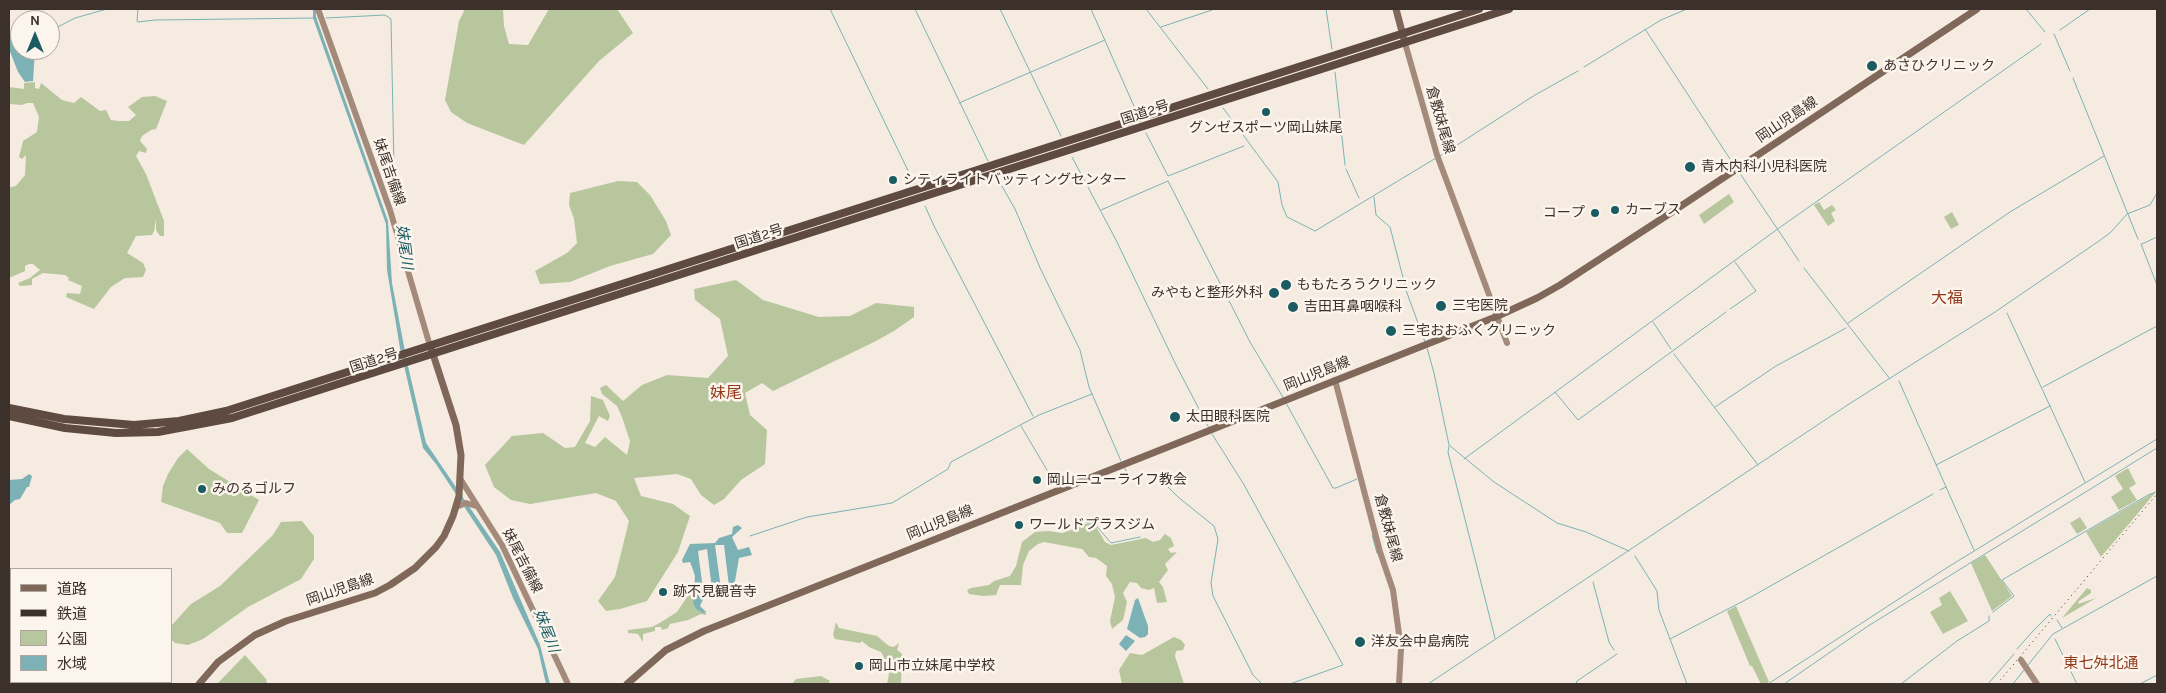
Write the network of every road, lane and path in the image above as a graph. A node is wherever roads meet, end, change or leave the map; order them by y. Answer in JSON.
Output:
{"nodes":[{"id":1,"x":318,"y":9,"type":"edge"},
{"id":2,"x":1396,"y":9,"type":"edge"},
{"id":3,"x":1479,"y":9,"type":"edge"},
{"id":4,"x":1509,"y":9,"type":"edge"},
{"id":5,"x":1977,"y":9,"type":"edge"},
{"id":6,"x":1402,"y":33,"type":"junction"},
{"id":7,"x":1405,"y":43,"type":"junction"},
{"id":8,"x":1498,"y":316,"type":"junction"},
{"id":9,"x":1507,"y":343,"type":"dead end"},
{"id":10,"x":430,"y":346,"type":"junction"},
{"id":11,"x":433,"y":354,"type":"junction"},
{"id":12,"x":1335,"y":380,"type":"junction"},
{"id":13,"x":9,"y":408,"type":"edge"},
{"id":14,"x":9,"y":416,"type":"edge"},
{"id":15,"x":461,"y":480,"type":"junction"},
{"id":16,"x":477,"y":507,"type":"junction"},
{"id":17,"x":456,"y":508,"type":"junction"},
{"id":18,"x":2024,"y":664,"type":"dead end"},
{"id":19,"x":199,"y":684,"type":"edge"},
{"id":20,"x":568,"y":684,"type":"edge"},
{"id":21,"x":627,"y":684,"type":"edge"},
{"id":22,"x":1399,"y":684,"type":"edge"},
{"id":23,"x":2037,"y":684,"type":"edge"}],
"edges":[{"from":1,"to":10,"type":"main road","name":"妹尾吉備線"},
{"from":2,"to":6,"type":"main road"},
{"from":3,"to":6,"type":"highway","name":"国道2号"},
{"from":4,"to":7,"type":"highway","name":"国道2号"},
{"from":5,"to":8,"type":"main road","name":"岡山児島線"},
{"from":6,"to":7,"type":"main road"},
{"from":6,"to":10,"type":"highway","name":"国道2号"},
{"from":7,"to":8,"type":"main road","name":"倉敷妹尾線"},
{"from":7,"to":11,"type":"highway","name":"国道2号"},
{"from":8,"to":9,"type":"main road","name":"倉敷妹尾線"},
{"from":8,"to":12,"type":"main road","name":"岡山児島線"},
{"from":10,"to":11,"type":"main road","name":"岡山児島線"},
{"from":10,"to":13,"type":"highway","name":"国道2号"},
{"from":11,"to":14,"type":"highway","name":"国道2号"},
{"from":11,"to":15,"type":"main road","name":"岡山児島線"},
{"from":12,"to":21,"type":"main road","name":"岡山児島線"},
{"from":12,"to":22,"type":"main road","name":"倉敷妹尾線"},
{"from":15,"to":16,"type":"main road","name":"妹尾吉備線"},
{"from":15,"to":17,"type":"main road","name":"岡山児島線"},
{"from":16,"to":17,"type":"main road"},
{"from":16,"to":20,"type":"main road","name":"妹尾吉備線"},
{"from":17,"to":19,"type":"main road","name":"岡山児島線"},
{"from":18,"to":23,"type":"main road"}]}
